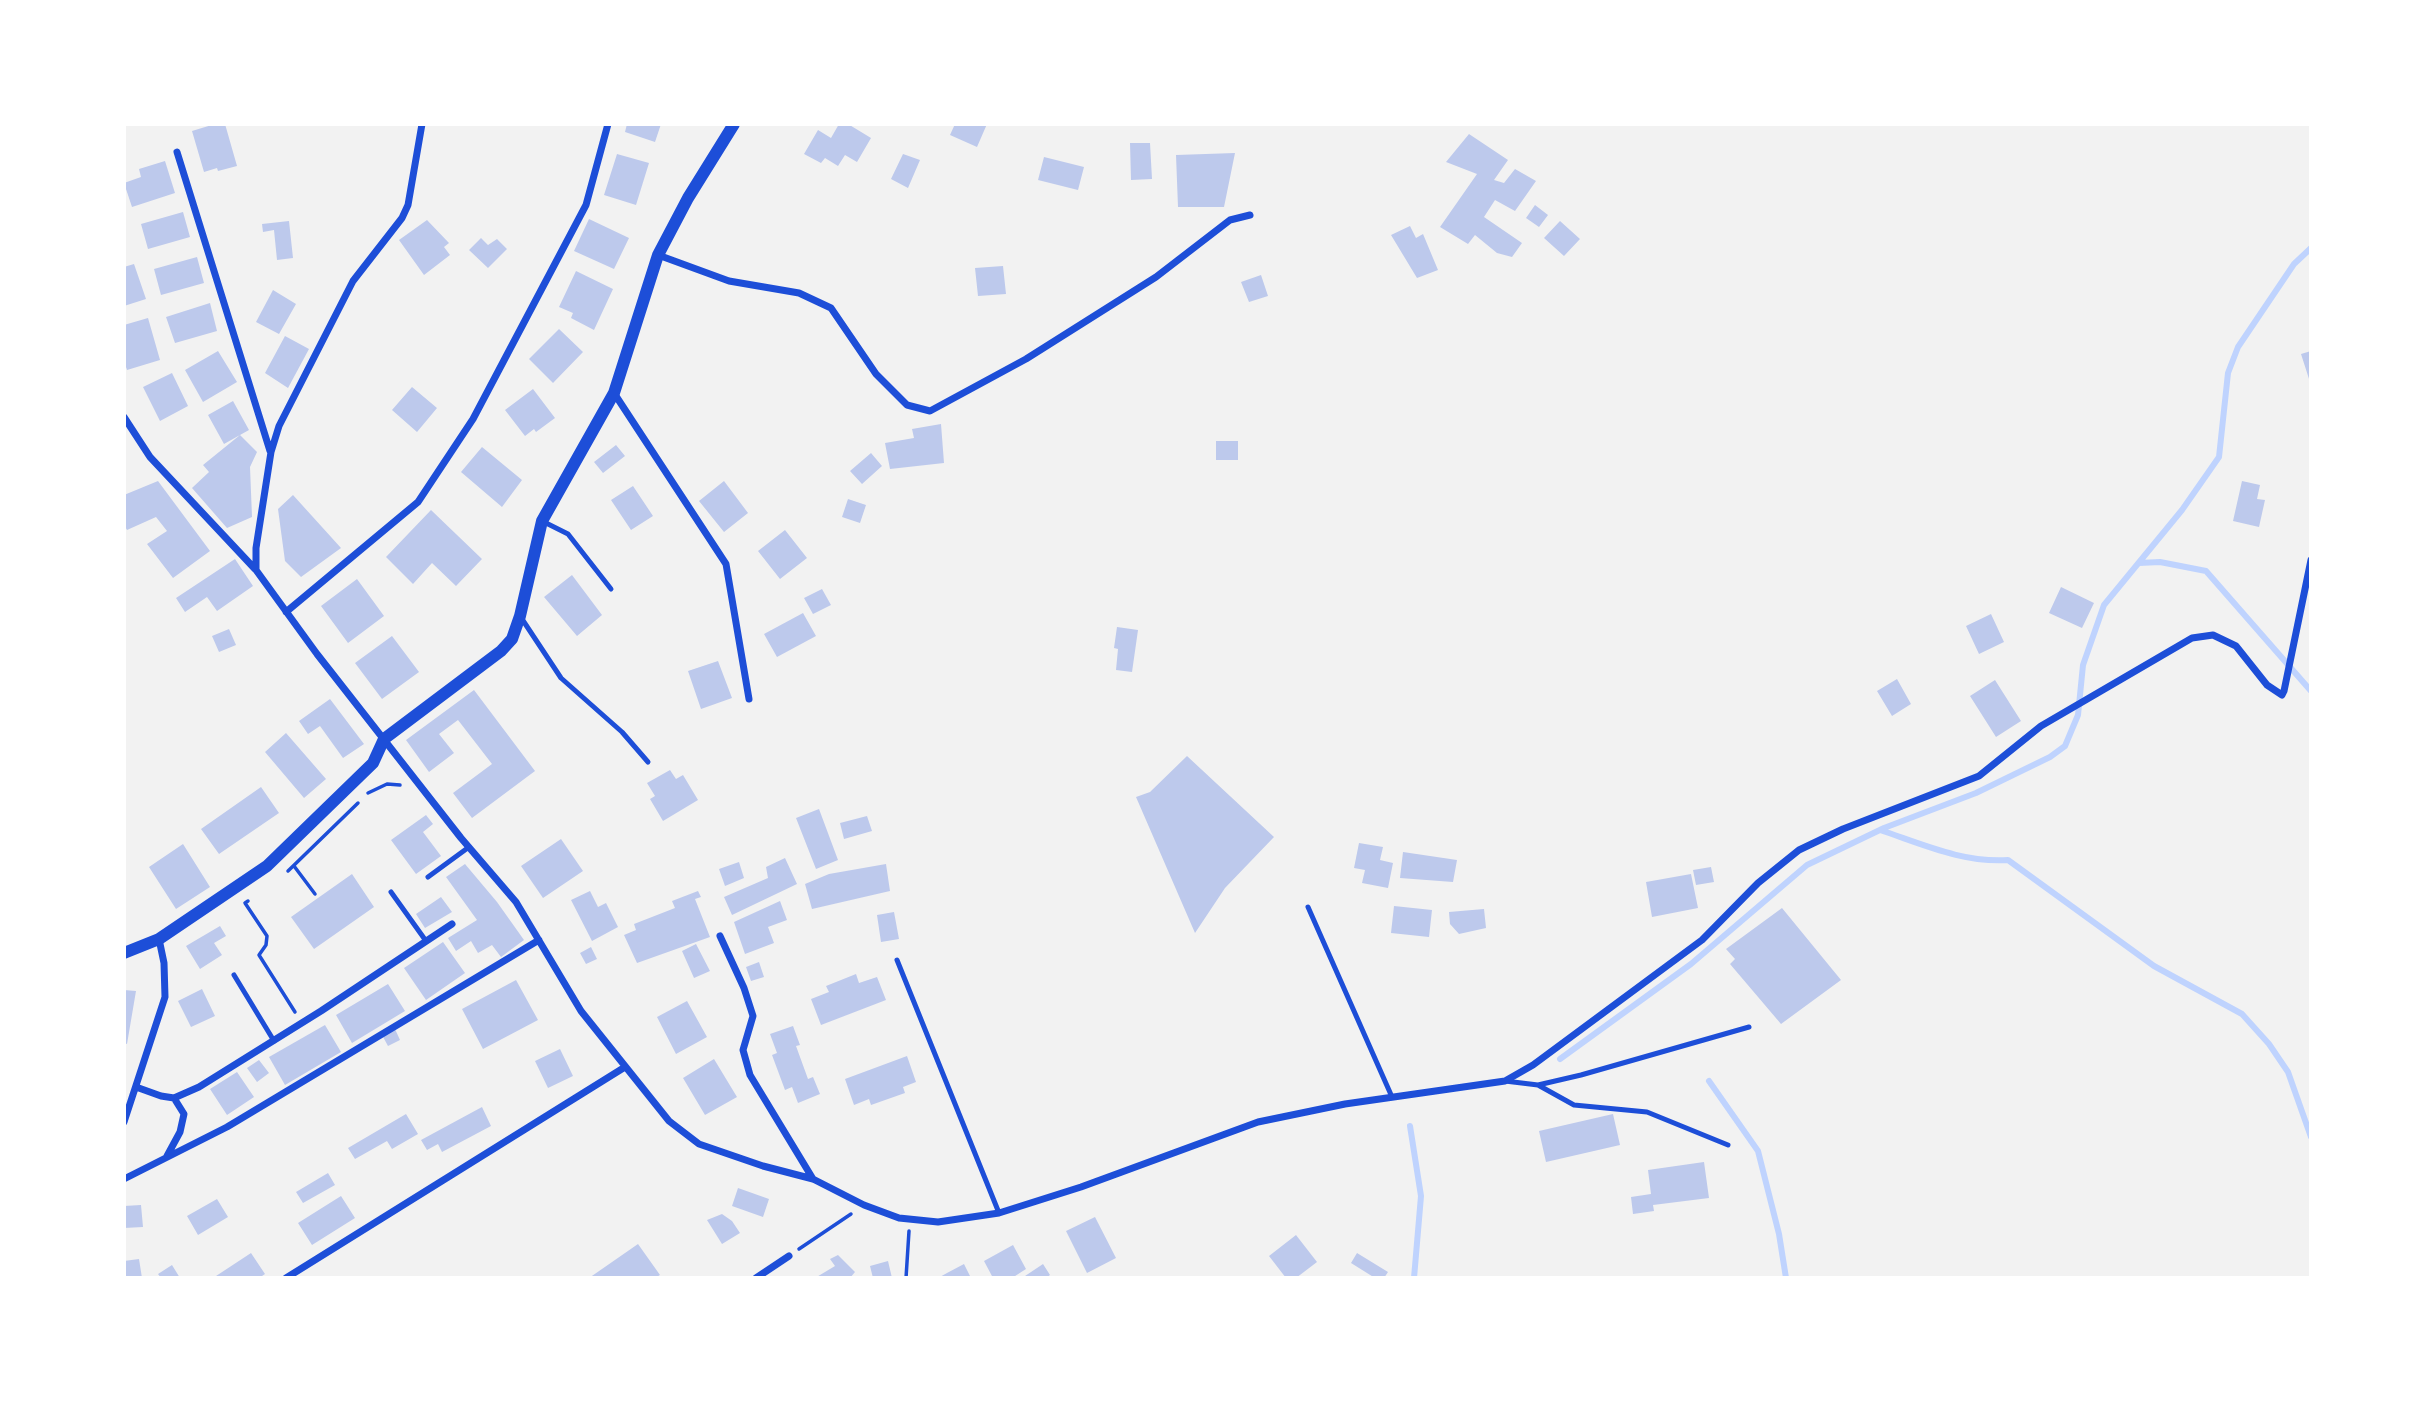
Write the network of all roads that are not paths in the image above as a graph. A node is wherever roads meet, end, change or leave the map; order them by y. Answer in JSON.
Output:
{"nodes":[{"id":1,"x":422,"y":124,"type":"edge"},
{"id":2,"x":608,"y":124,"type":"edge"},
{"id":3,"x":734,"y":124,"type":"edge"},
{"id":4,"x":177,"y":152,"type":"dead end"},
{"id":5,"x":1250,"y":215,"type":"dead end"},
{"id":6,"x":658,"y":255,"type":"junction"},
{"id":7,"x":614,"y":393,"type":"junction"},
{"id":8,"x":124,"y":417,"type":"edge"},
{"id":9,"x":271,"y":452,"type":"junction"},
{"id":10,"x":542,"y":521,"type":"junction"},
{"id":11,"x":2311,"y":560,"type":"edge"},
{"id":12,"x":256,"y":570,"type":"junction"},
{"id":13,"x":611,"y":589,"type":"dead end"},
{"id":14,"x":286,"y":612,"type":"junction"},
{"id":15,"x":520,"y":616,"type":"junction"},
{"id":16,"x":749,"y":699,"type":"dead end"},
{"id":17,"x":384,"y":739,"type":"junction"},
{"id":18,"x":648,"y":762,"type":"dead end"},
{"id":19,"x":470,"y":847,"type":"junction"},
{"id":20,"x":428,"y":877,"type":"dead end"},
{"id":21,"x":391,"y":892,"type":"dead end"},
{"id":22,"x":1308,"y":907,"type":"dead end"},
{"id":23,"x":452,"y":924,"type":"dead end"},
{"id":24,"x":720,"y":936,"type":"dead end"},
{"id":25,"x":159,"y":939,"type":"junction"},
{"id":26,"x":539,"y":940,"type":"junction"},
{"id":27,"x":426,"y":941,"type":"junction"},
{"id":28,"x":124,"y":953,"type":"edge"},
{"id":29,"x":897,"y":960,"type":"dead end"},
{"id":30,"x":233,"y":975,"type":"dead end"},
{"id":31,"x":1749,"y":1027,"type":"dead end"},
{"id":32,"x":274,"y":1041,"type":"junction"},
{"id":33,"x":625,"y":1068,"type":"junction"},
{"id":34,"x":1505,"y":1081,"type":"junction"},
{"id":35,"x":1538,"y":1085,"type":"junction"},
{"id":36,"x":136,"y":1087,"type":"junction"},
{"id":37,"x":1392,"y":1097,"type":"junction"},
{"id":38,"x":174,"y":1098,"type":"junction"},
{"id":39,"x":124,"y":1122,"type":"edge"},
{"id":40,"x":1728,"y":1145,"type":"dead end"},
{"id":41,"x":166,"y":1157,"type":"junction"},
{"id":42,"x":124,"y":1179,"type":"edge"},
{"id":43,"x":813,"y":1179,"type":"junction"},
{"id":44,"x":999,"y":1213,"type":"junction"},
{"id":45,"x":789,"y":1256,"type":"road end"},
{"id":46,"x":286,"y":1278,"type":"edge"},
{"id":47,"x":756,"y":1278,"type":"edge"}],
"edges":[{"from":1,"to":9,"type":"street"},
{"from":2,"to":14,"type":"street"},
{"from":3,"to":6,"type":"street"},
{"from":4,"to":9,"type":"street"},
{"from":5,"to":6,"type":"street"},
{"from":6,"to":7,"type":"street"},
{"from":7,"to":10,"type":"street"},
{"from":7,"to":16,"type":"street"},
{"from":8,"to":12,"type":"street"},
{"from":9,"to":12,"type":"street"},
{"from":10,"to":13,"type":"lane"},
{"from":10,"to":15,"type":"street"},
{"from":11,"to":34,"type":"street"},
{"from":12,"to":14,"type":"street"},
{"from":14,"to":17,"type":"street"},
{"from":15,"to":17,"type":"street"},
{"from":15,"to":18,"type":"lane"},
{"from":17,"to":19,"type":"street"},
{"from":17,"to":25,"type":"street"},
{"from":19,"to":20,"type":"lane"},
{"from":19,"to":26,"type":"street"},
{"from":21,"to":27,"type":"lane"},
{"from":22,"to":37,"type":"lane"},
{"from":23,"to":27,"type":"street"},
{"from":24,"to":43,"type":"street"},
{"from":25,"to":28,"type":"street"},
{"from":25,"to":36,"type":"street"},
{"from":26,"to":33,"type":"street"},
{"from":26,"to":41,"type":"street"},
{"from":27,"to":32,"type":"street"},
{"from":29,"to":44,"type":"lane"},
{"from":30,"to":32,"type":"lane"},
{"from":31,"to":35,"type":"lane"},
{"from":32,"to":38,"type":"street"},
{"from":33,"to":43,"type":"street"},
{"from":33,"to":46,"type":"street"},
{"from":34,"to":35,"type":"lane"},
{"from":34,"to":37,"type":"street"},
{"from":35,"to":40,"type":"lane"},
{"from":36,"to":38,"type":"street"},
{"from":36,"to":39,"type":"street"},
{"from":37,"to":44,"type":"street"},
{"from":38,"to":41,"type":"street"},
{"from":41,"to":42,"type":"street"},
{"from":43,"to":44,"type":"street"},
{"from":45,"to":47,"type":"street"}]}
